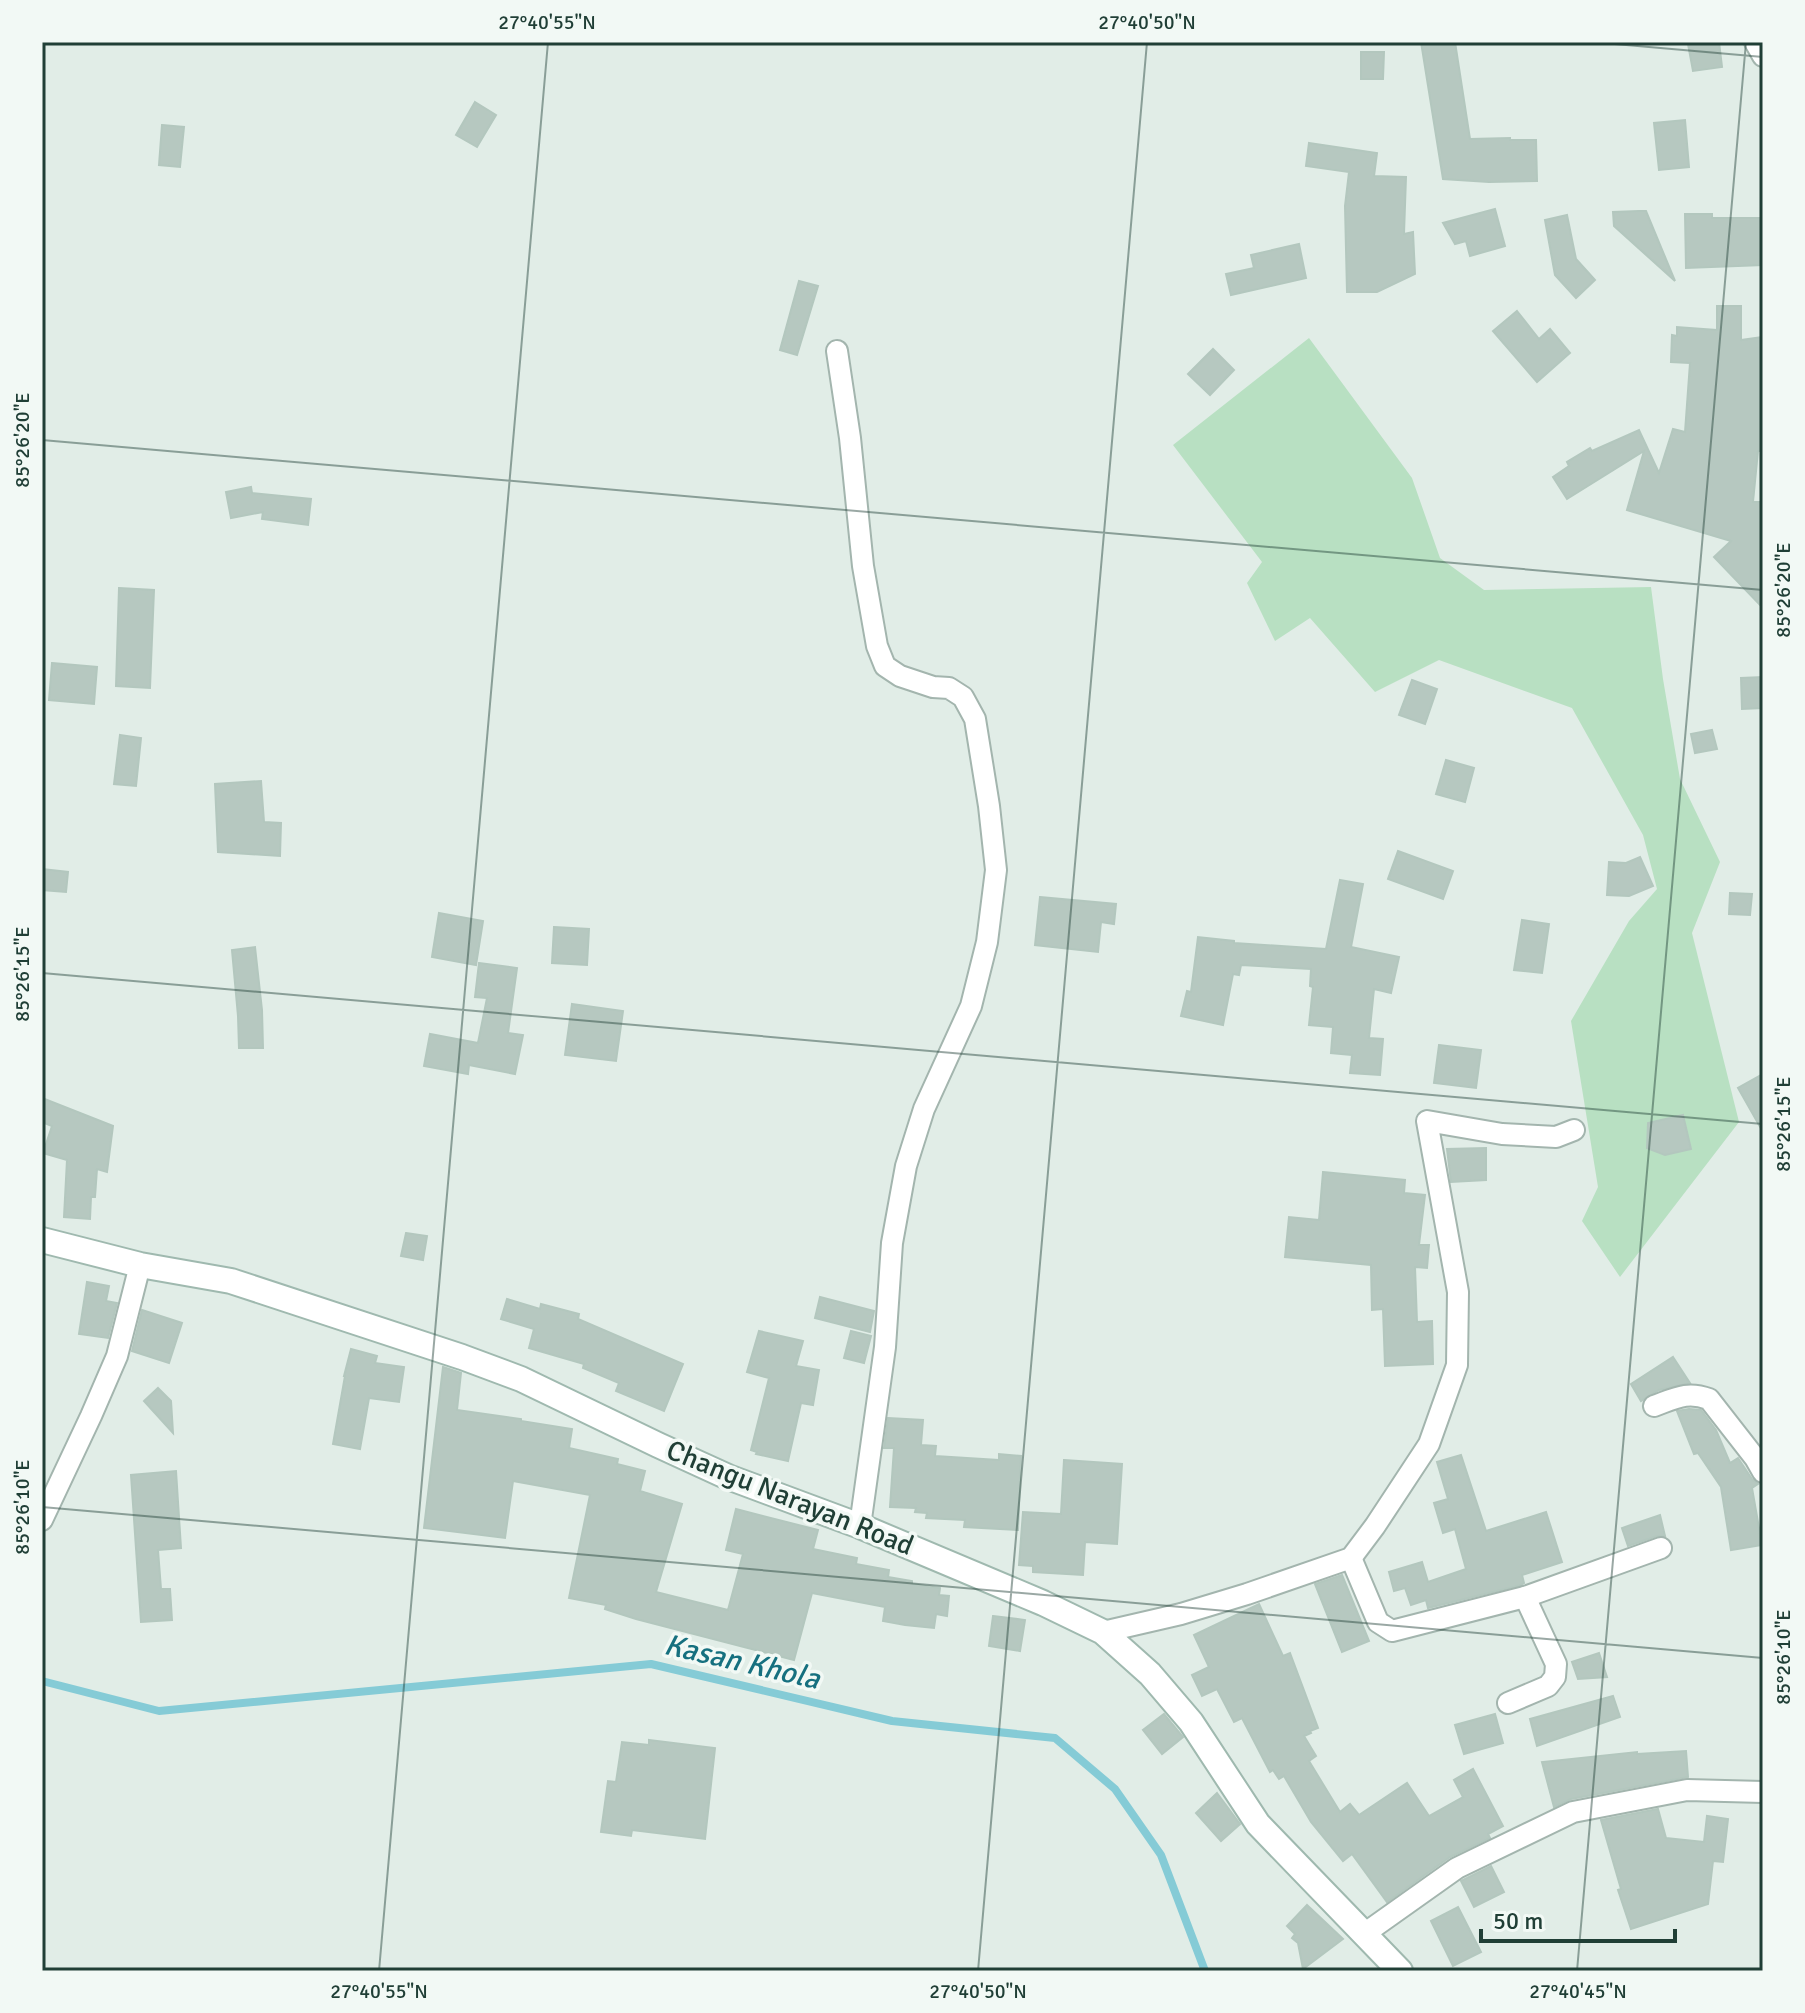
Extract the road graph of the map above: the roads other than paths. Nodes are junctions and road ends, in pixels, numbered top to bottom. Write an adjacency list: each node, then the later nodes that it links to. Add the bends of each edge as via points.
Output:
1 (1755, 42): 2 (street)
2 (1763, 56)
3 (837, 351): 10 (street, via 877,646 885,666 900,676 949,688 963,697 975,719 996,870 987,942 971,1006 924,1109 906,1166 892,1243 885,1347)
4 (1574, 1130): 12 (street, via 1556,1137 1502,1134 1427,1121 1458,1292 1457,1365 1429,1444)
5 (42, 1240): 6 (main road, Changu Narayan Road)
6 (140, 1265): 9 (street, via 117,1356); 10 (main road, Changu Narayan Road, via 231,1281 462,1357 521,1379 728,1477)
7 (1654, 1406): 8 (street, via 1686,1394 1709,1399)
8 (1763, 1472)
9 (42, 1520)
10 (860, 1526): 14 (main road, Changu Narayan Road)
11 (1661, 1548): 13 (street)
12 (1351, 1558): 13 (street, via 1378,1622 1392,1631); 14 (street, via 1181,1614)
13 (1525, 1597): 15 (street, via 1556,1664 1555,1677 1548,1686)
14 (1103, 1632): 17 (main road, Changu Narayan Road, via 1150,1674 1191,1722 1258,1824)
15 (1508, 1703)
16 (1763, 1792): 17 (street, via 1687,1790 1573,1812 1457,1868)
17 (1364, 1934): 18 (main road, Changu Narayan Road)
18 (1400, 1971)

